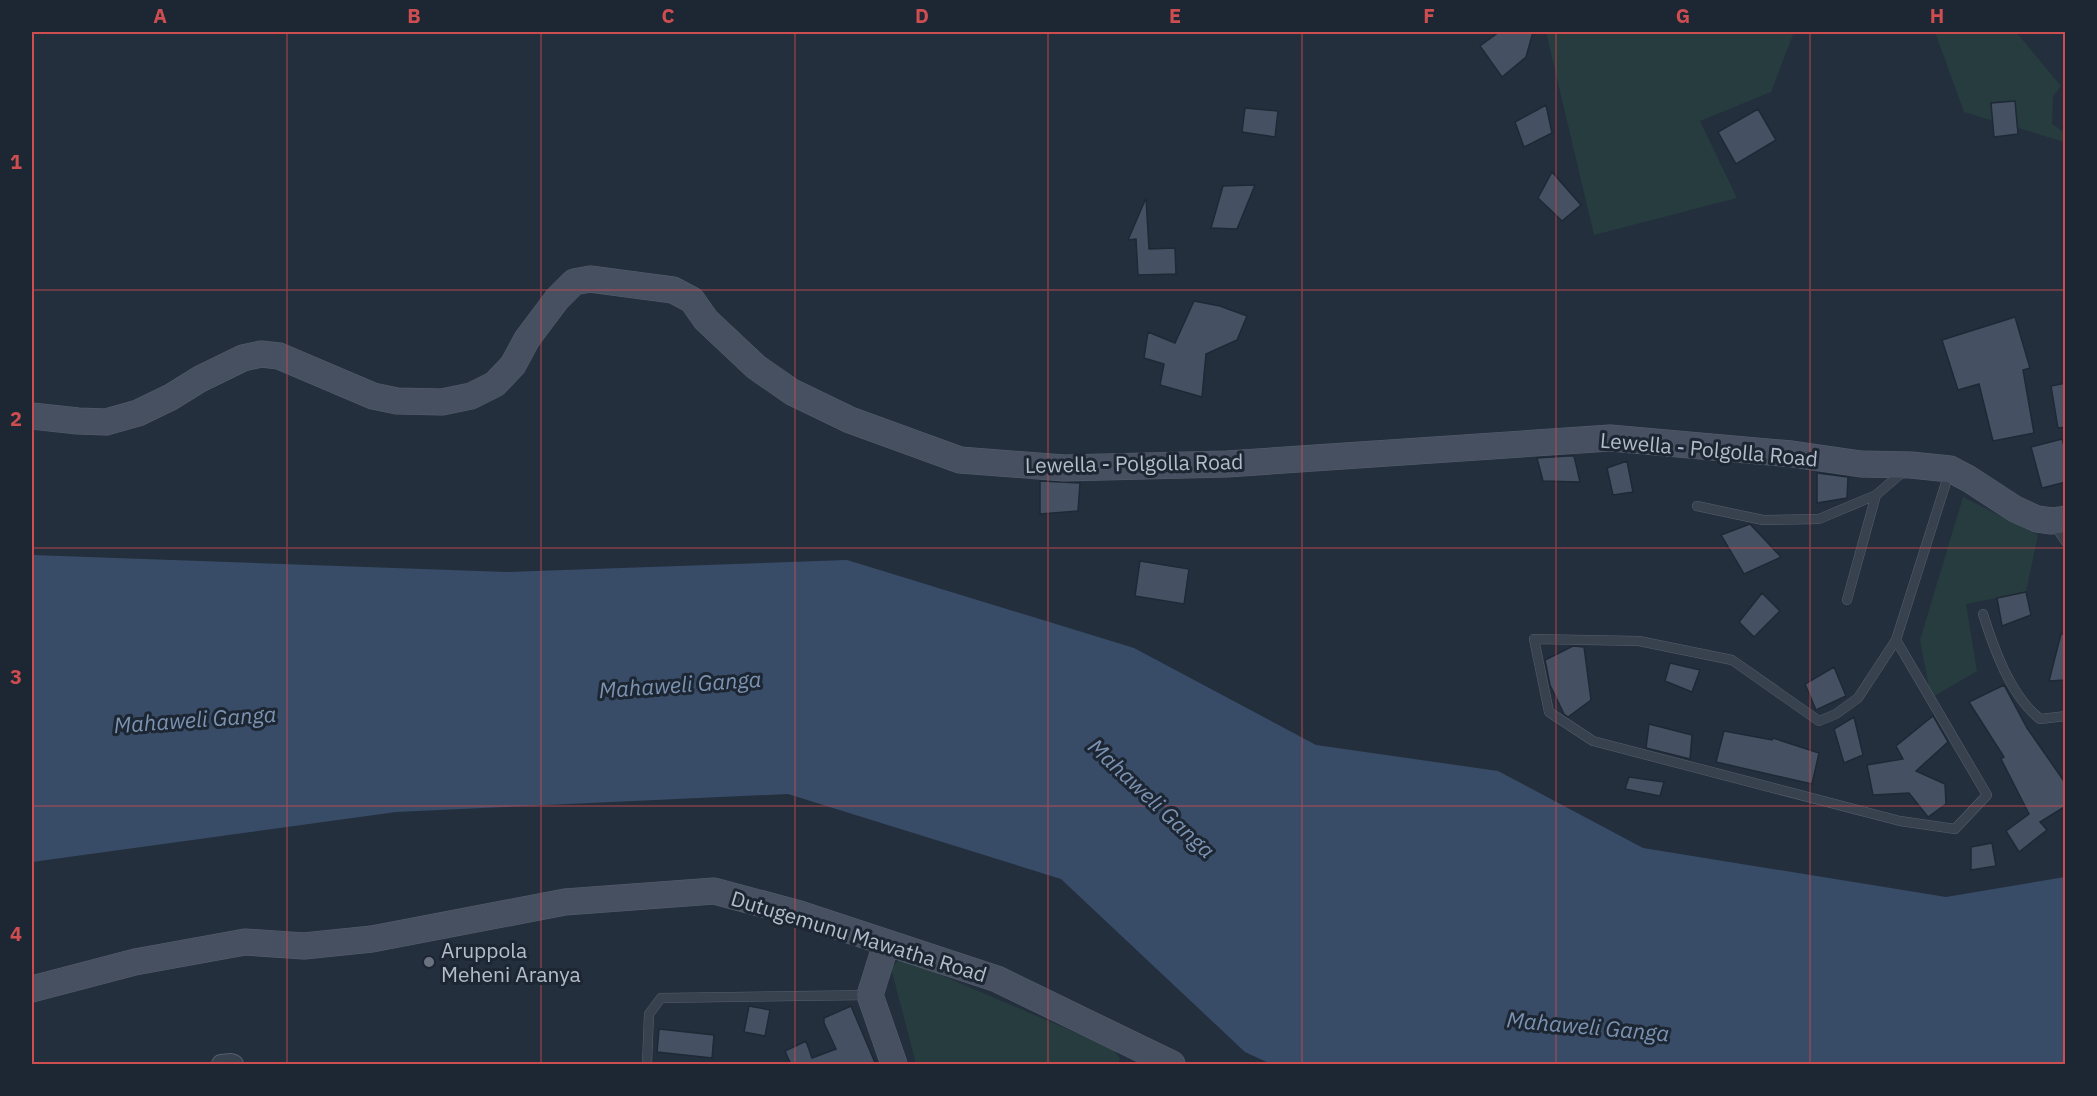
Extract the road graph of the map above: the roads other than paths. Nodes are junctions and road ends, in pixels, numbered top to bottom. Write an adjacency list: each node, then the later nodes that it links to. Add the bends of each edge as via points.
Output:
1 (32, 416): 2 (street, Lewella - Polgolla Road, via 106,422 138,413 201,378 261,354 279,356 357,390 397,401 442,402 471,396 495,384 513,365 527,339 574,282 590,279 673,291 692,300 706,320 756,367 792,392 850,420 960,460 1064,468 1227,464 1610,438 1861,464)
2 (1911, 465): 3 (street, Lewella - Polgolla Road); 4 (lane)
3 (1950, 469): 6 (street, Lewella - Polgolla Road, via 2015,508); 9 (lane)
4 (1876, 495): 5 (lane, via 1820,519 1763,520); 7 (lane)
5 (1697, 506)
6 (2061, 527)
7 (1847, 600)
8 (1983, 614): 10 (lane, via 1996,655 2027,709 2040,718)
9 (1896, 640): 9 (lane, via 1858,698 1819,721 1732,660 1639,640 1534,639 1549,712 1593,741 1900,821 1954,829 1987,795)
10 (2066, 716)
11 (886, 944): 12 (street, Dutugemunu Mawatha Road, via 800,914 714,891 565,902 372,939 304,946 245,942 135,962); 13 (street); 18 (street, Dutugemunu Mawatha Road, via 997,979)
12 (32, 989)
13 (870, 995): 16 (lane, via 661,998 649,1014); 17 (street)
14 (221, 1065): 15 (street)
15 (234, 1065)
16 (647, 1065)
17 (894, 1065)
18 (1172, 1065)

